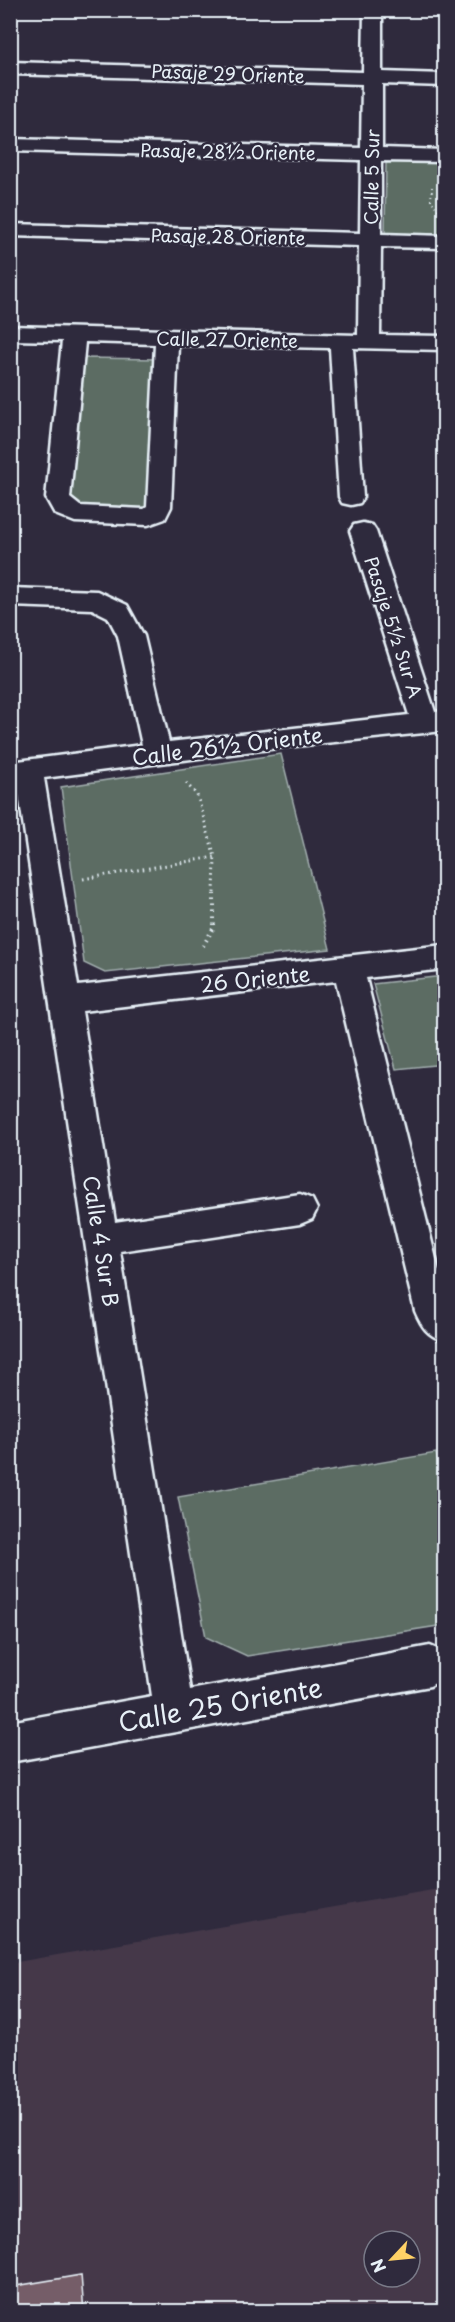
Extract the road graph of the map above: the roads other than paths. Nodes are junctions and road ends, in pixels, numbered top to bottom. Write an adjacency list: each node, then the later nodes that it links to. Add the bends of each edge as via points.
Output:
1 (374, 10): 3 (street, Calle 5 Sur)
2 (10, 68): 3 (street, Pasaje 29 Oriente)
3 (372, 78): 4 (street, Pasaje 29 Oriente); 6 (street, Calle 5 Sur)
4 (444, 80)
5 (10, 145): 6 (street, Pasaje 28½ Oriente)
6 (371, 154): 7 (street, Pasaje 28½ Oriente); 9 (street, Calle 5 Sur)
7 (444, 156)
8 (10, 230): 9 (street, Pasaje 28 Oriente)
9 (370, 240): 10 (street, Pasaje 28 Oriente); 15 (street, Calle 5 Sur)
10 (444, 242)
11 (10, 333): 12 (street, Calle 27 Oriente)
12 (74, 334): 13 (street, Calle 27 Oriente); 13 (street, via 58,498 64,508 75,514 148,517 156,513)
13 (167, 339): 14 (street, Calle 27 Oriente)
14 (341, 342): 15 (street, Calle 27 Oriente); 17 (street)
15 (369, 343): 16 (street, Calle 27 Oriente)
16 (444, 343)
17 (351, 496)
18 (363, 531): 20 (street, Pasaje 5½ Sur A)
19 (10, 597): 21 (street, via 97,600 118,611 131,636)
20 (435, 722): 21 (street, Calle 26½ Oriente)
21 (158, 753): 22 (street, Calle 26½ Oriente)
22 (20, 771): 25 (street, Calle 4 Sur B, via 47,885)
23 (444, 957): 24 (street, 26 Oriente)
24 (348, 968): 25 (street, 26 Oriente); 28 (street, via 432,1311)
25 (65, 1000): 27 (street, Calle 4 Sur B)
26 (300, 1209): 27 (street)
27 (101, 1239): 30 (street, Calle 4 Sur B)
28 (444, 1325)
29 (430, 1666): 30 (street, Calle 25 Oriente)
30 (174, 1713): 31 (street, Calle 25 Oriente)
31 (10, 1742)

